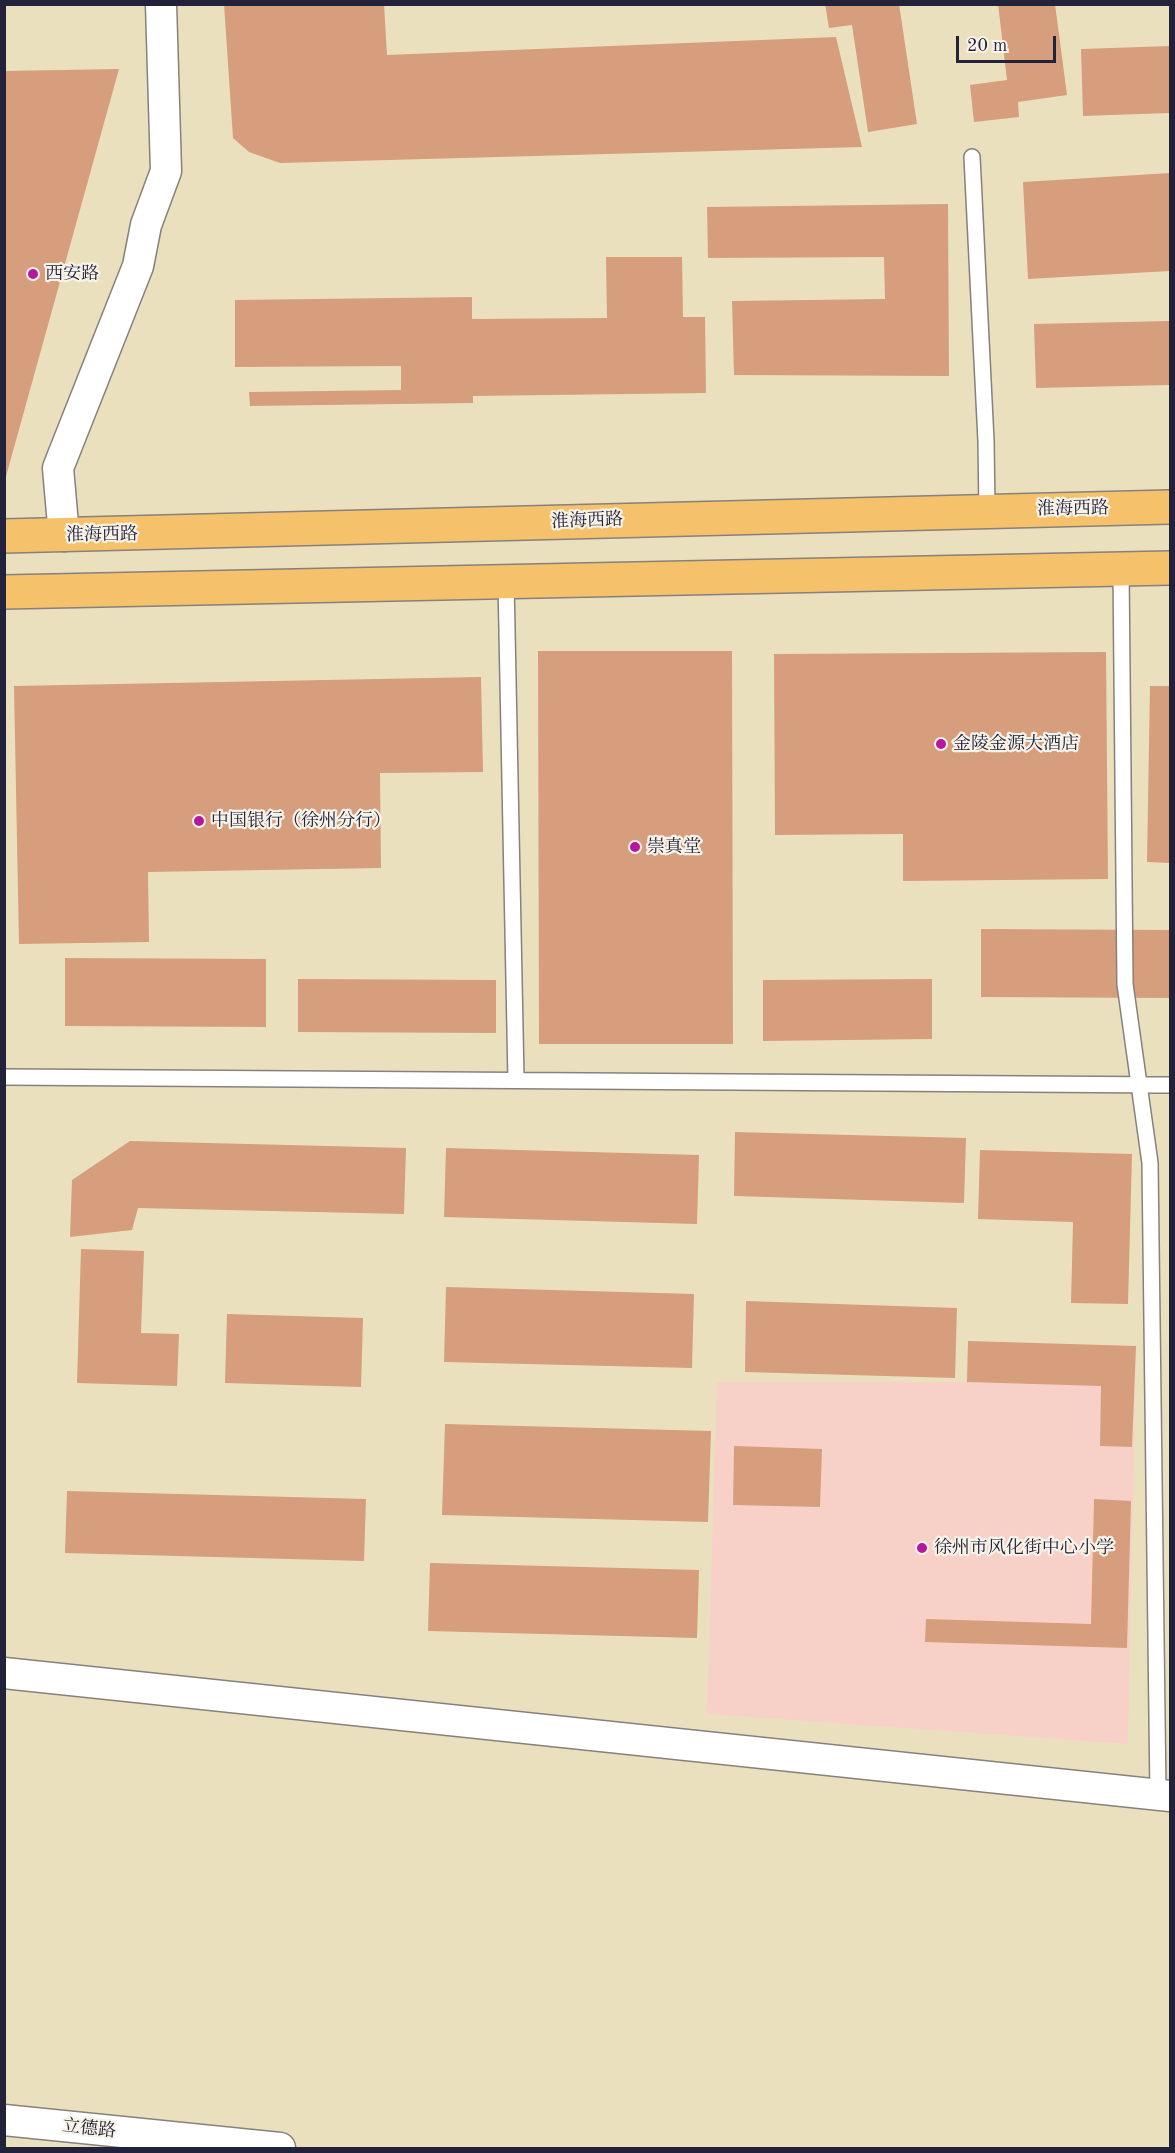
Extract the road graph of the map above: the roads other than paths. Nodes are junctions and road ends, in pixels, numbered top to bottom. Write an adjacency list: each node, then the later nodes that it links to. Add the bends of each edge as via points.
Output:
1 (161, 4): 6 (street, via 166,171 146,225 138,266 58,468)
2 (972, 157): 4 (lane)
3 (1170, 507): 4 (main road, 淮海西路)
4 (987, 511): 6 (main road, 淮海西路)
5 (4, 536): 6 (main road, 淮海西路)
6 (64, 536)
7 (1170, 568): 8 (main road)
8 (1121, 569): 9 (main road); 13 (lane, via 1125,984)
9 (506, 582): 10 (main road); 12 (lane)
10 (4, 592)
11 (4, 1077): 12 (lane)
12 (516, 1080): 13 (lane)
13 (1139, 1085): 14 (lane); 16 (lane, via 1150,1163)
14 (1170, 1085)
15 (4, 1673): 16 (street)
16 (1164, 1795)
17 (4, 2120): 18 (street, 立德路)
18 (280, 2148)

